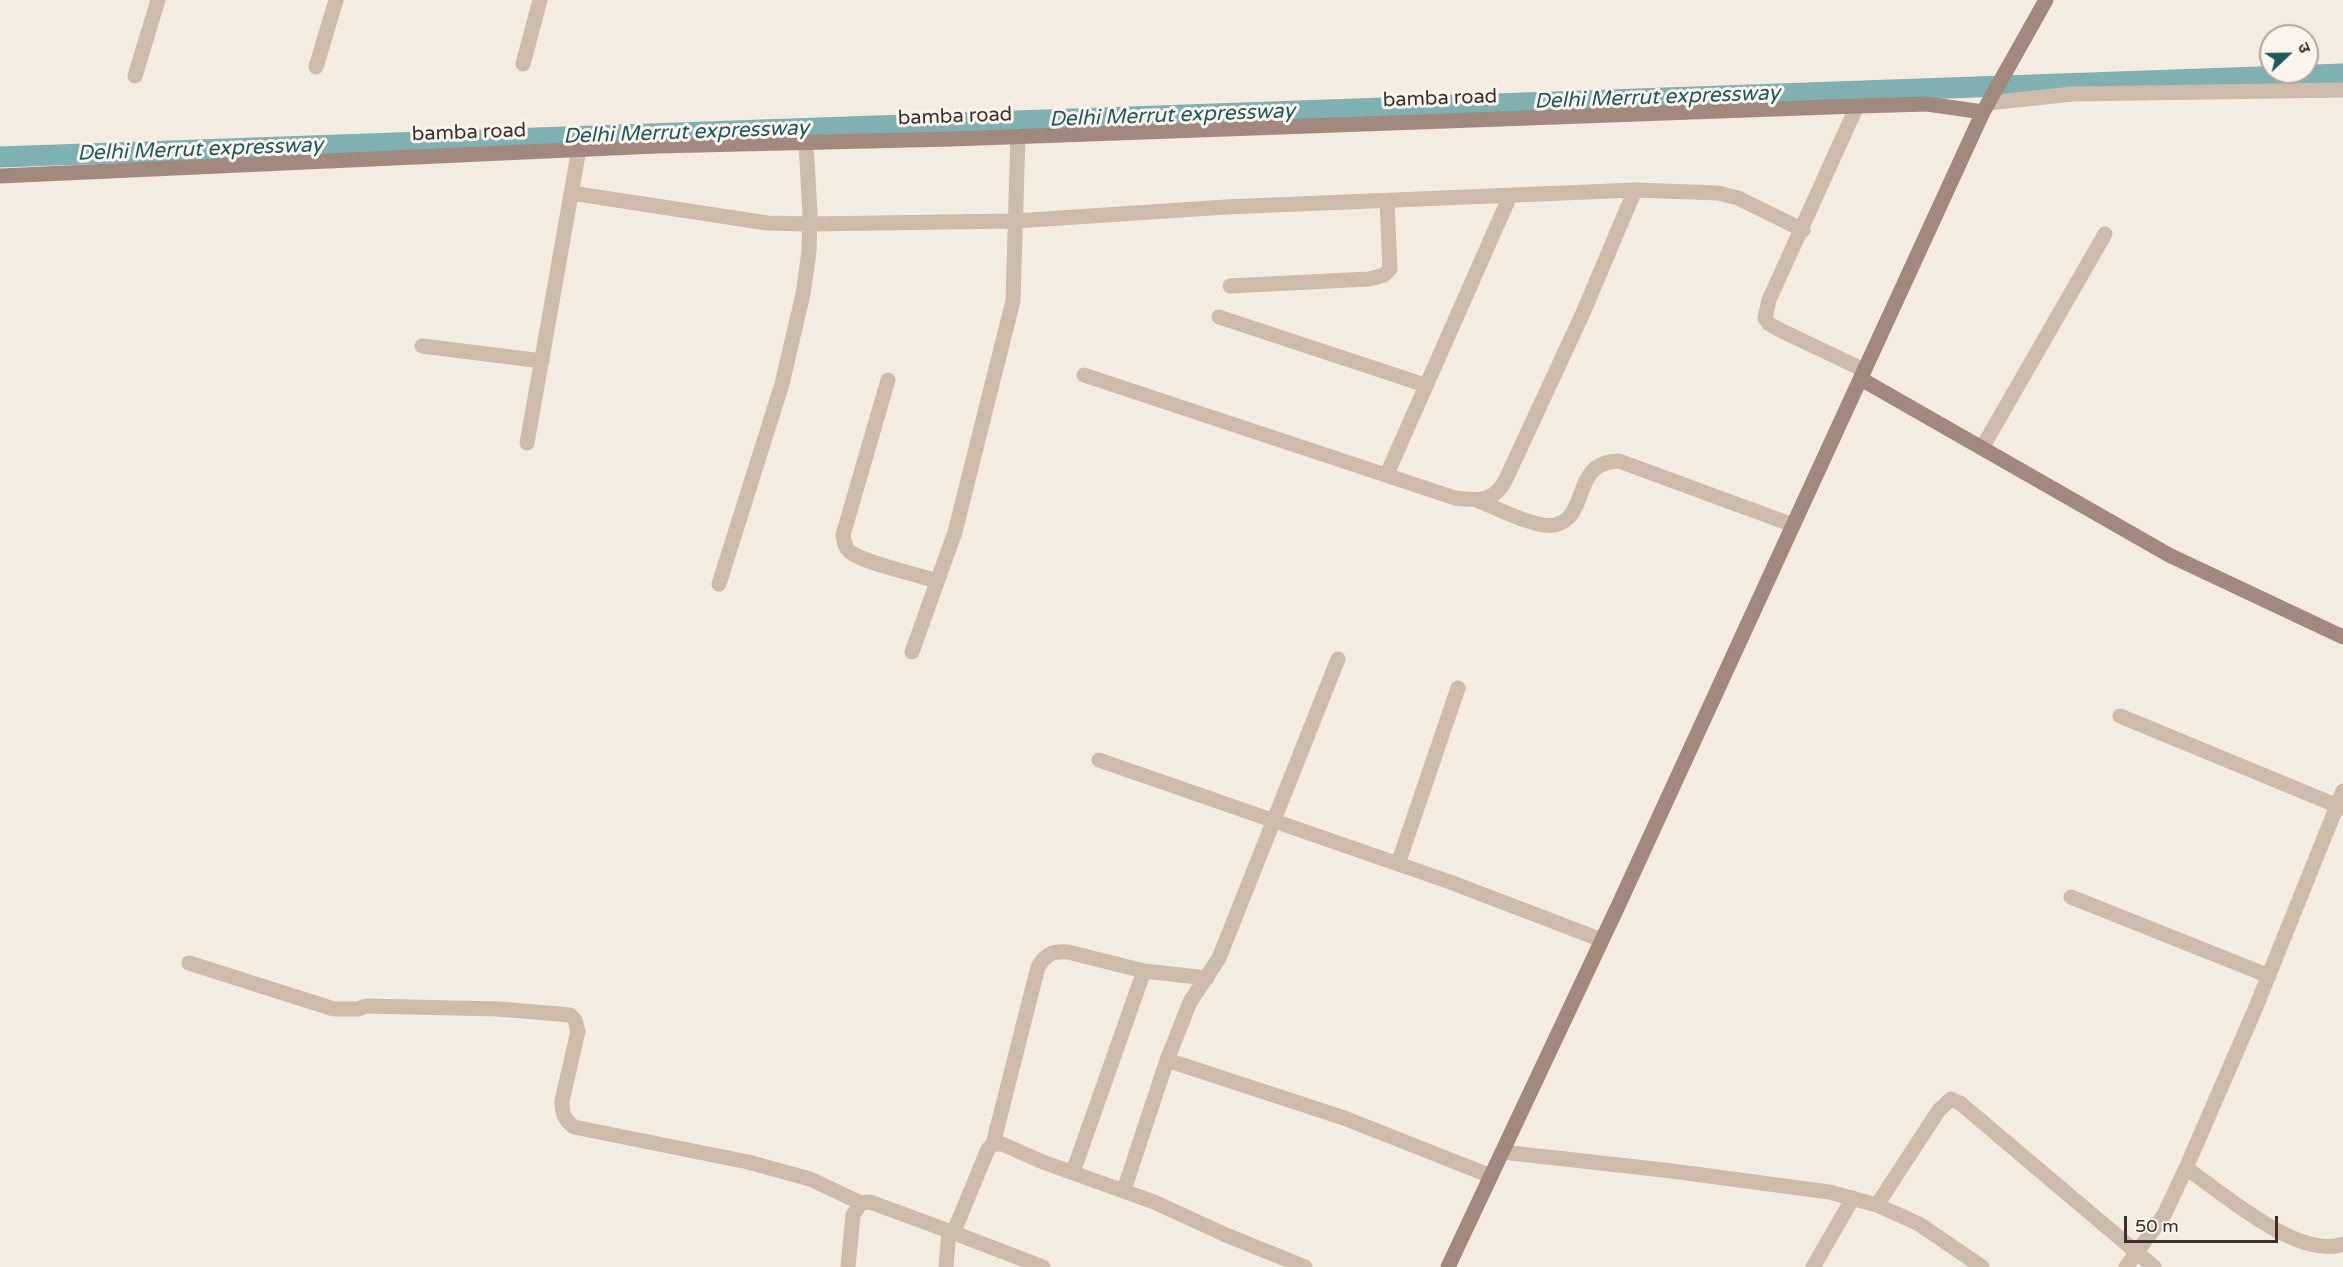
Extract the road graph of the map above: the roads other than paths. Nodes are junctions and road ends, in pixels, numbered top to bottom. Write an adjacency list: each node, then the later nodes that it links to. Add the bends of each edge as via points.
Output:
1 (158, 0): 7 (street)
2 (336, 0): 6 (street)
3 (540, 0): 5 (street)
4 (2046, 0): 9 (street)
5 (523, 64)
6 (316, 67)
7 (135, 76)
8 (2343, 90): 9 (street, via 2072,94)
9 (1987, 104): 10 (street, bamba road); 28 (street)
10 (1857, 106): 11 (street, bamba road); 21 (street)
11 (1018, 136): 12 (street, bamba road); 19 (street)
12 (806, 142): 13 (street, bamba road); 20 (street)
13 (579, 149): 14 (street, bamba road); 16 (street)
14 (0, 176)
15 (1635, 190): 17 (street); 21 (street, via 1718,193 1754,205); 34 (street, via 1583,313 1500,490)
16 (571, 194): 20 (street, via 767,223); 26 (street)
17 (1510, 196): 18 (street); 30 (street)
18 (1387, 201): 19 (street); 23 (street, via 1391,259 1390,269 1384,275)
19 (1015, 221): 20 (street); 36 (street, via 1013,301 955,532)
20 (809, 224): 37 (street, via 803,294 782,384)
21 (1803, 230): 28 (street, via 1769,300 1765,318 1782,332)
22 (2105, 234): 32 (street)
23 (1230, 286)
24 (1219, 317): 30 (street)
25 (422, 346): 26 (street)
26 (542, 361): 31 (street)
27 (1084, 375): 33 (street)
28 (1863, 375): 32 (street); 35 (street)
29 (888, 380): 36 (street, via 843,536 844,544 862,557)
30 (1425, 385): 33 (street)
31 (527, 443)
32 (1982, 448): 38 (street, via 2169,555)
33 (1387, 474): 34 (street, via 1455,498)
34 (1479, 501): 35 (street, via 1535,523 1554,526 1574,510 1594,466 1619,461)
35 (1793, 525): 48 (street)
36 (937, 581): 39 (street)
37 (719, 584)
38 (2343, 638)
39 (912, 652)
40 (1338, 659): 45 (street)
41 (1458, 688): 46 (street)
42 (2120, 716): 44 (street)
43 (1099, 760): 45 (street)
44 (2341, 802): 51 (street)
45 (1275, 821): 46 (street); 52 (street, via 1219,958)
46 (1398, 864): 48 (street)
47 (2071, 897): 51 (street)
48 (1602, 940): 55 (street)
49 (189, 963): 61 (street, via 334,1009 499,1009 570,1015 578,1030 562,1112 574,1127 748,1162 810,1179)
50 (1144, 971): 52 (street); 54 (street, via 1068,952 1056,951 1045,956 1038,967); 57 (street)
51 (2269, 976): 56 (street)
52 (1207, 978): 53 (street, via 1190,1002)
53 (1167, 1060): 58 (street, via 1344,1118); 59 (street)
54 (993, 1144): 57 (street); 63 (street, via 959,1223)
55 (1502, 1152): 58 (street); 60 (street, via 1672,1171)
56 (2186, 1168): 64 (street, via 2295,1241 2332,1248); 65 (street, via 2164,1215)
57 (1073, 1172): 59 (street)
58 (1491, 1176): 70 (street)
59 (1124, 1190): 69 (street)
60 (1853, 1198): 62 (street); 71 (street)
61 (861, 1203): 63 (street, via 870,1202); 67 (street, via 853,1215)
62 (1877, 1205): 65 (street, via 1939,1110 1951,1100 1960,1103); 72 (street, via 1919,1224)
63 (949, 1231): 66 (street); 68 (street)
64 (2343, 1244)
65 (2137, 1252): 73 (street); 74 (street)
66 (1034, 1266)
67 (848, 1267)
68 (946, 1267)
69 (1305, 1267)
70 (1448, 1267)
71 (1813, 1267)
72 (1982, 1267)
73 (2126, 1267)
74 (2154, 1267)

